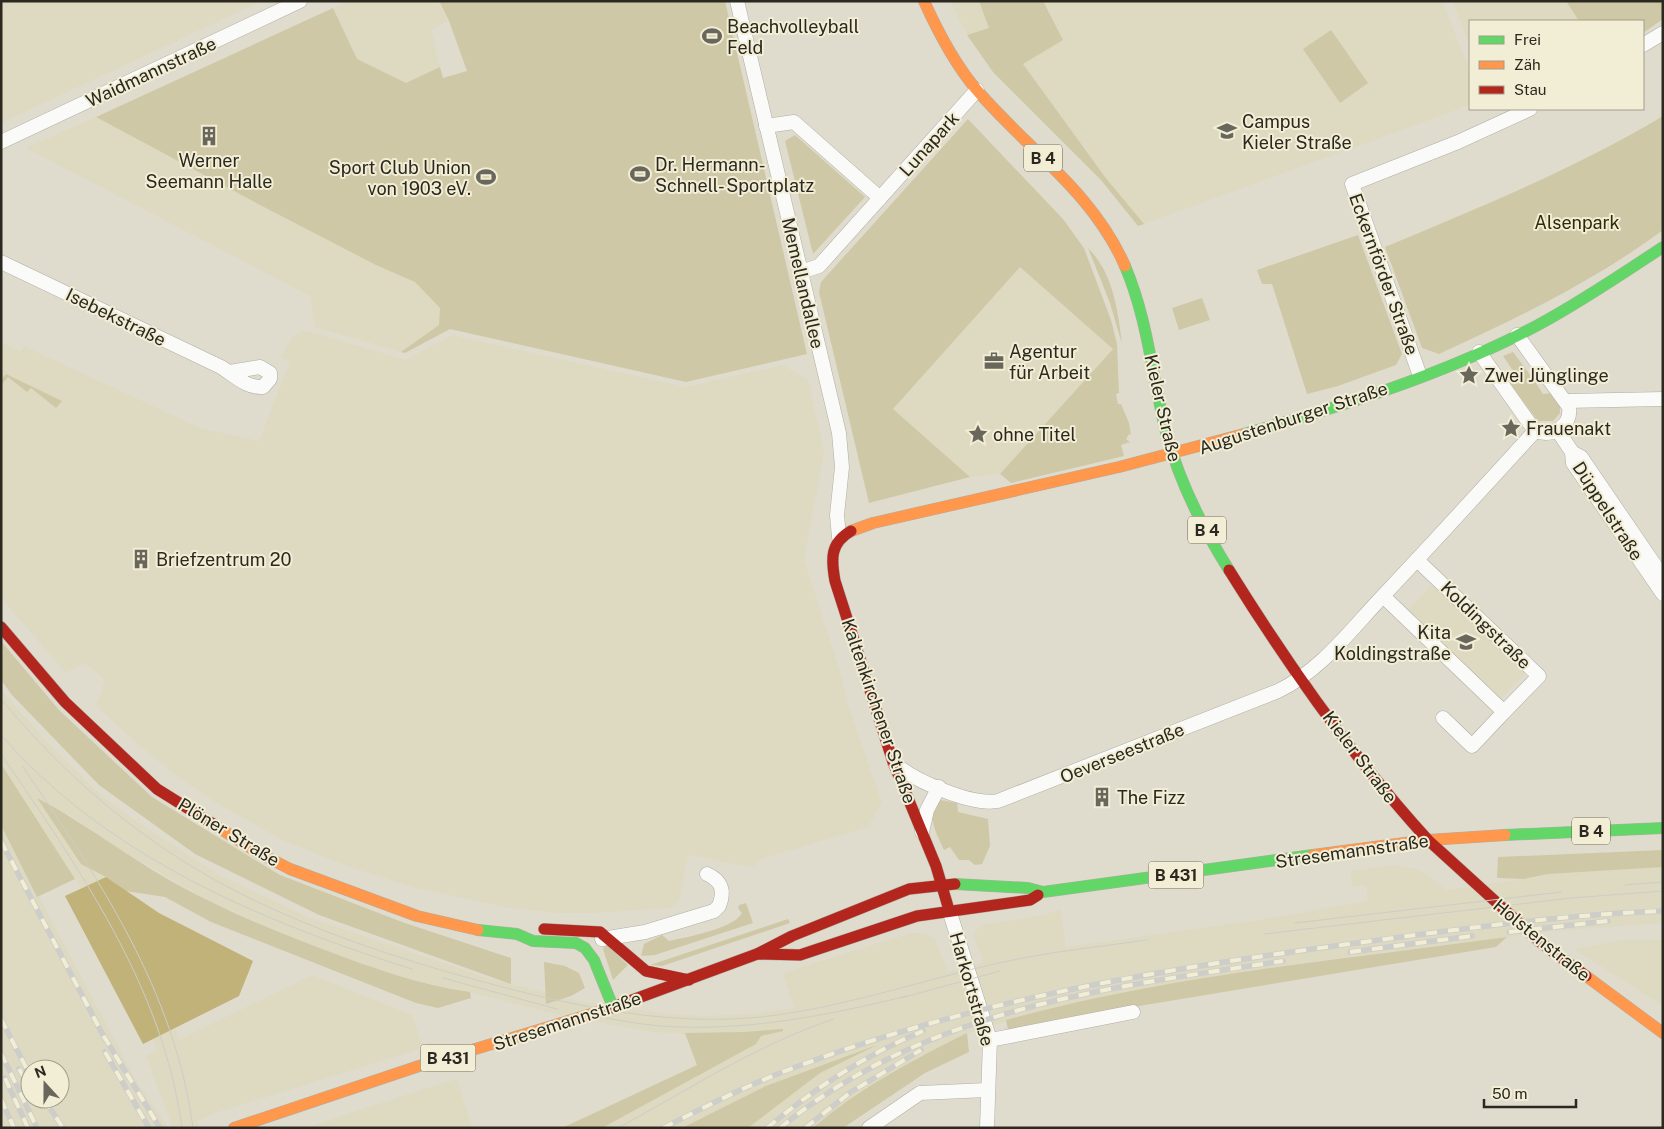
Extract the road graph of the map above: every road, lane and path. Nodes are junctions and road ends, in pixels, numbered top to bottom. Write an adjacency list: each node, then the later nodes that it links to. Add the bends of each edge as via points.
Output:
1 (300, 1): 9 (street, Waidmannstraße)
2 (737, 1): 8 (street, Memellandallee)
3 (924, 1): 6 (main road, Kieler Straße / B 4, via 946,46)
4 (1663, 33): 5 (street)
5 (1644, 44)
6 (977, 90): 10 (street, Lunapark); 23 (main road, Kieler Straße / B 4, via 1084,200 1119,253 1144,321 1162,420)
7 (1528, 110): 17 (street, Eckernförder Straße, via 1352,184)
8 (766, 126): 10 (street, via 794,122); 13 (street, Memellandallee)
9 (1, 142)
10 (880, 198): 13 (street, Lunapark, via 819,266)
11 (1663, 248): 14 (main road, Augustenburger Straße, via 1596,291)
12 (1, 262): 16 (street, Isebekstraße)
13 (801, 272): 24 (street, Memellandallee, via 839,433 842,467 837,515)
14 (1517, 335): 15 (main road, Augustenburger Straße); 19 (street)
15 (1479, 352): 17 (main road, Augustenburger Straße); 20 (street)
16 (230, 372)
17 (1420, 376): 23 (main road, Augustenburger Straße, via 1350,402)
18 (1663, 399): 19 (street)
19 (1566, 401): 21 (street, via 1570,413)
20 (1535, 431): 21 (street, via 1552,434); 25 (street)
21 (1558, 431): 22 (street, Düppelstraße)
22 (1572, 452): 26 (street, Düppelstraße, via 1581,457); 27 (street, Düppelstraße, via 1573,463)
23 (1173, 455): 24 (main road, Augustenburger Straße, via 873,523 846,531); 30 (main road, Kieler Straße / B 4, via 1192,503 1226,565)
24 (839, 537): 33 (main road, Kaltenkirchener Straße, via 832,548 833,572)
25 (1418, 560): 28 (street); 31 (street, Koldingstraße, via 1539,676)
26 (1663, 577)
27 (1663, 594)
28 (1383, 596): 30 (street); 31 (street)
29 (1, 627): 44 (main road, Plöner Straße, via 65,702 157,789 257,852 290,868 416,916 467,929)
30 (1302, 679): 34 (street, Oeverseestraße, via 1269,695 998,801 985,802); 37 (main road, Kieler Straße / B 4, via 1393,801)
31 (1504, 712): 32 (street, Koldingstraße, via 1472,746)
32 (1443, 718)
33 (893, 762): 34 (street, Oeverseestraße, via 909,775); 36 (main road, Kaltenkirchener Straße)
34 (939, 787): 36 (street, via 927,810)
35 (1663, 828): 37 (main road, Stresemannstraße / B 4)
36 (922, 832): 39 (main road, Kaltenkirchener Straße)
37 (1428, 840): 40 (main road, Stresemannstraße / B 431); 53 (main road, Holstenstraße, via 1540,942)
38 (707, 874): 42 (street, Plöner Straße, via 721,884 723,895 719,906 702,916)
39 (942, 884): 40 (main road, Stresemannstraße / B 431, via 1028,888); 41 (main road, Kaltenkirchener Straße); 47 (main road, Stresemannstraße / B 431, via 899,892)
40 (1043, 892): 41 (main road, Stresemannstraße / B 431, via 1030,900)
41 (949, 910): 47 (main road, Stresemannstraße / B 431, via 917,916 800,955); 54 (street, Harkortstraße)
42 (665, 926): 43 (street, Plöner Straße); 45 (street, Plöner Straße, via 623,927)
43 (645, 932): 45 (street, Plöner Straße); 49 (street, via 633,944)
44 (517, 934): 45 (main road, Plöner Straße, via 532,929 574,928); 46 (main road, Plöner Straße, via 533,941)
45 (602, 937): 46 (street, Plöner Straße); 48 (street); 49 (main road)
46 (576, 943): 48 (main road, via 585,948)
47 (757, 954): 50 (main road, Stresemannstraße / B 431)
48 (594, 960): 51 (main road)
49 (632, 961): 50 (main road, via 646,971)
50 (689, 980): 51 (main road, Stresemannstraße / B 431)
51 (614, 1007): 56 (main road, Stresemannstraße / B 431, via 419,1066)
52 (1134, 1012): 54 (street)
53 (1663, 1033)
54 (990, 1040): 55 (street, Harkortstraße)
55 (987, 1090): 57 (street, via 920,1093); 58 (street, Harkortstraße)
56 (234, 1128)
57 (870, 1128)
58 (987, 1128)

